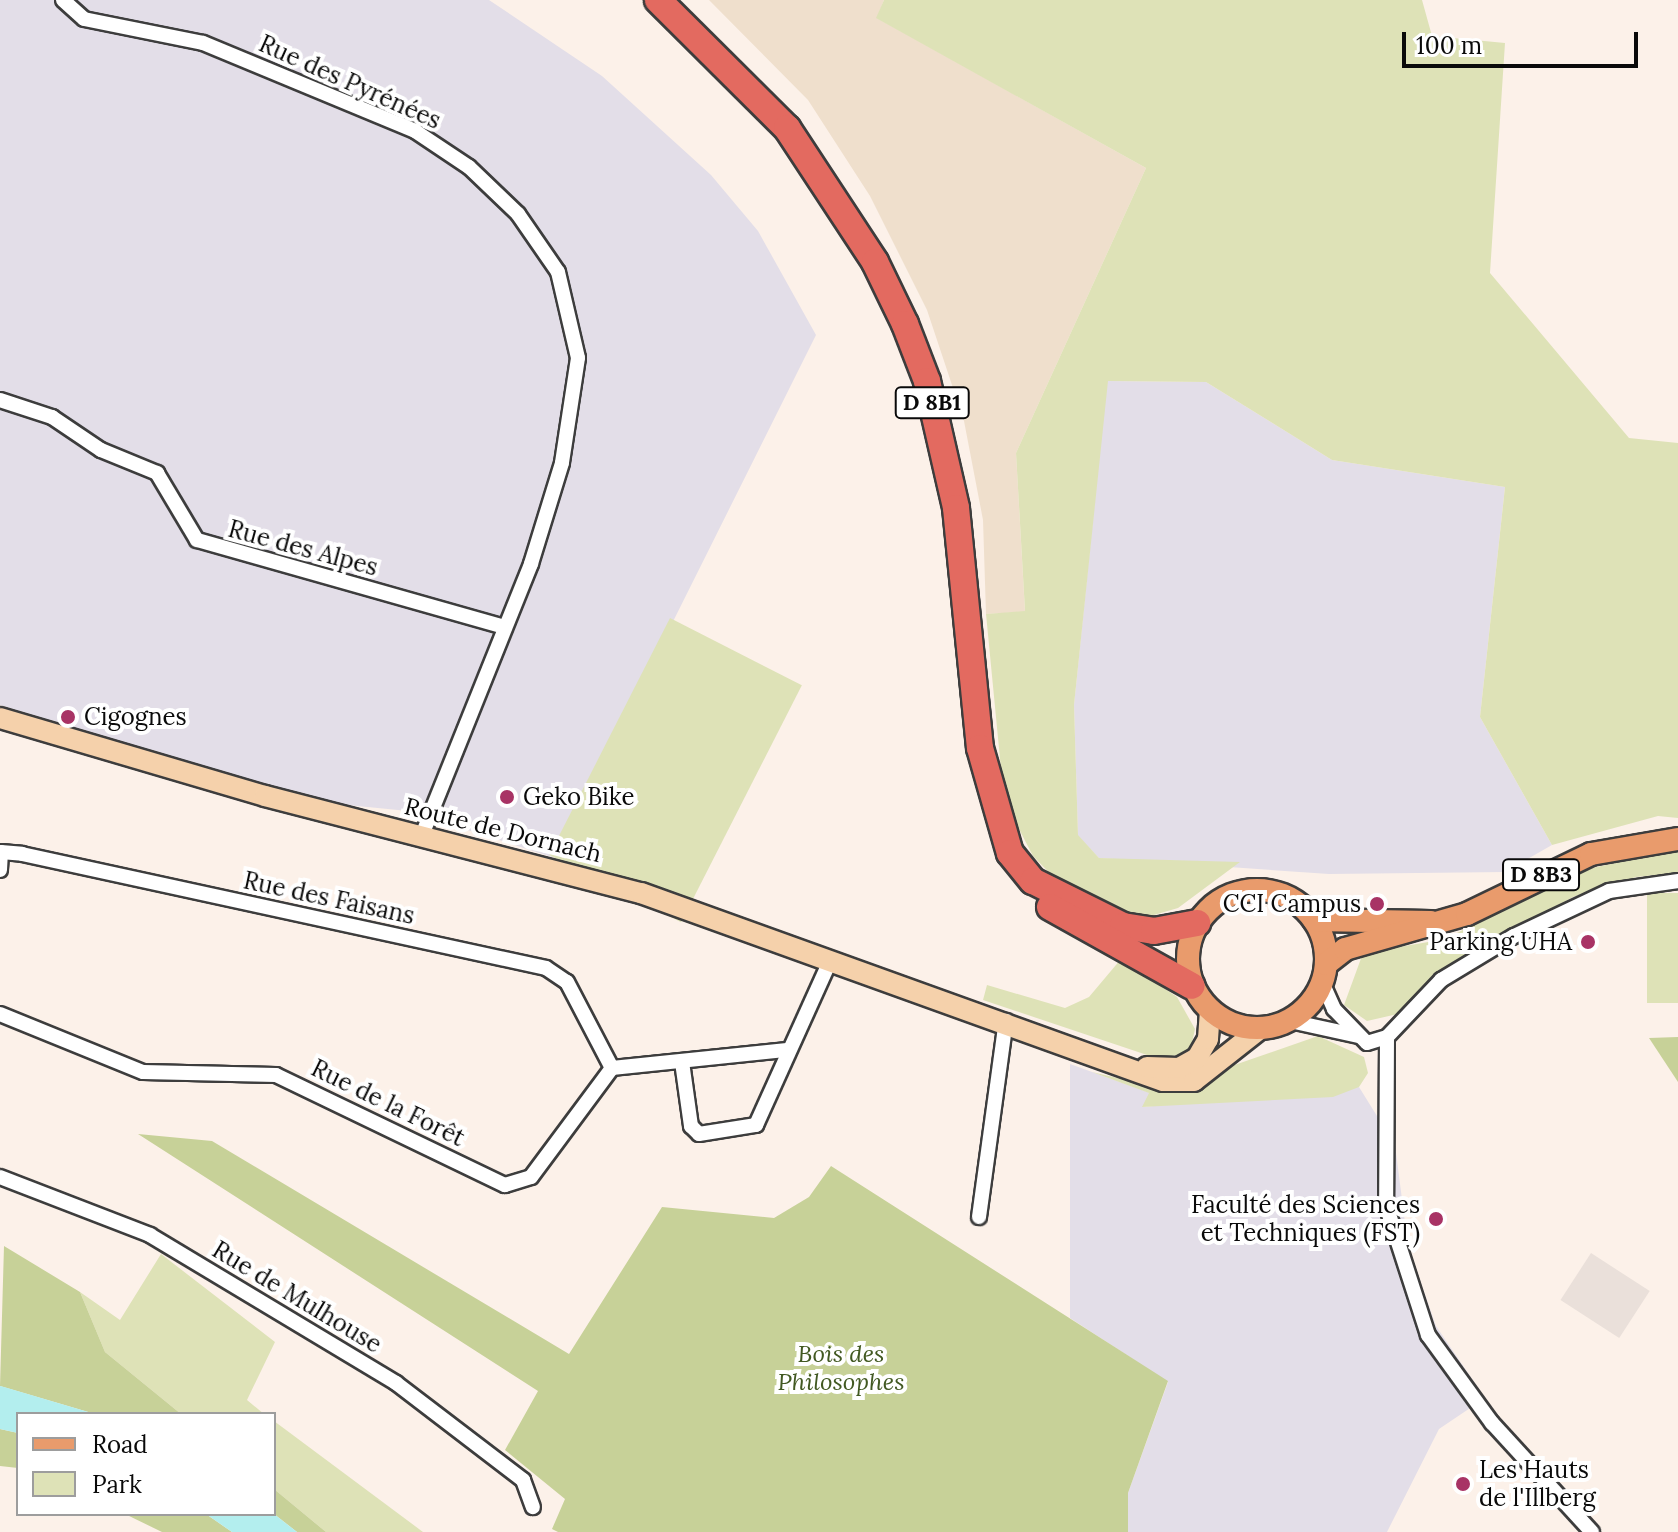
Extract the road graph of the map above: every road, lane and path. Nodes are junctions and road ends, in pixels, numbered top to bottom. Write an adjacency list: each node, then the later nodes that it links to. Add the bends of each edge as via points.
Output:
1 (63, 0): 4 (street, Rue des Pyrénées, via 84,19 203,43 415,131 469,167 548,254 574,323 576,394 531,564)
2 (658, 0): 10 (highway, D 8B1, via 787,128 875,262 905,324 927,381 956,508 993,812 1010,853)
3 (0, 400): 4 (street, Rue des Alpes, via 52,417 157,473 197,540)
4 (505, 627): 6 (street, Rue des Pyrénées)
5 (0, 718): 6 (main road, Route de Dornach)
6 (422, 835): 15 (main road, Route de Dornach, via 641,893)
7 (1678, 839): 13 (main road, D 8B3, via 1591,854 1467,914)
8 (0, 852): 9 (street, Rue des Faisans); 28 (street, Rue des Faisans, via 546,968 567,982)
9 (0, 870)
10 (1033, 881): 14 (highway, D 8B1, via 1123,926 1154,931); 17 (highway, D 8B1, via 1059,916)
11 (1678, 881): 23 (street, via 1609,891 1514,936 1441,980)
12 (1314, 920): 13 (main road, D 8B3); 14 (main road, via 1294,901 1260,889 1222,899); 16 (main road)
13 (1432, 922): 16 (main road, D 8B3, via 1345,949)
14 (1197, 923): 17 (main road, via 1187,965)
15 (831, 959): 20 (main road, Route de Dornach); 25 (street)
16 (1324, 973): 21 (main road); 24 (street)
17 (1192, 986): 18 (main road)
18 (1210, 1010): 22 (main road); 26 (main road, via 1208,1039 1189,1065 1161,1070)
19 (0, 1014): 28 (street, Rue de la Forêt, via 143,1072 276,1075 505,1185 531,1177)
20 (996, 1018): 26 (main road, Route de Dornach); 30 (street)
21 (1290, 1021): 22 (main road); 24 (street)
22 (1261, 1028): 26 (main road, via 1182,1084)
23 (1387, 1037): 24 (street); 32 (street, via 1383,1169 1407,1287 1448,1368)
24 (1363, 1040)
25 (787, 1050): 27 (street); 27 (street, via 756,1125 711,1132 691,1126)
26 (1115, 1061)
27 (682, 1062): 28 (street)
28 (612, 1068)
29 (0, 1177): 31 (street, Rue de Mulhouse, via 150,1235 396,1383 523,1480)
30 (979, 1217)
31 (533, 1507)
32 (1592, 1532)

